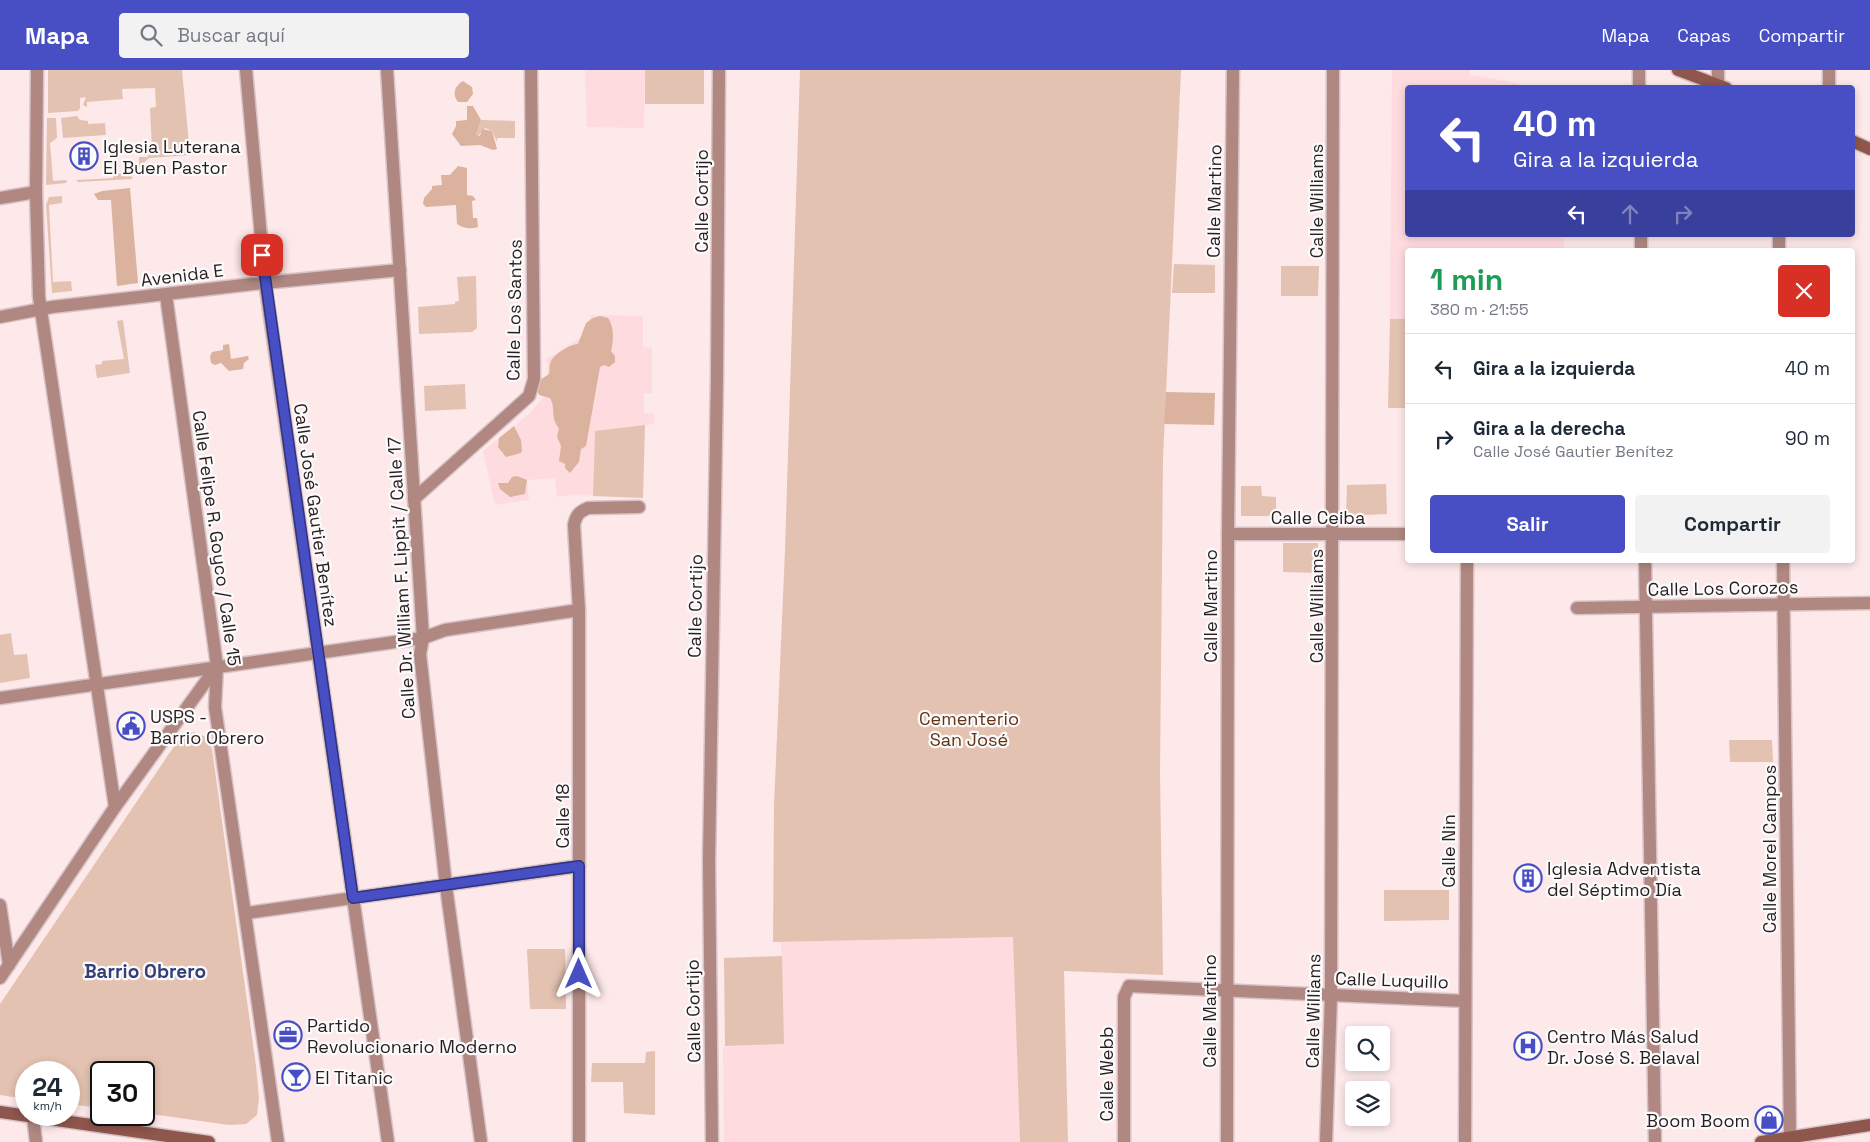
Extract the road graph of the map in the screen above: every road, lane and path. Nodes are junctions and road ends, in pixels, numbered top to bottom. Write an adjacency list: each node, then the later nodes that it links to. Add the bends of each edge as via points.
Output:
1 (38, 70): 18 (street)
2 (246, 70): 21 (street, Calle José Gautier Benítez)
3 (387, 70): 20 (street, Calle Dr. William F. Lippit / Calle 17)
4 (530, 70): 25 (street, Calle Los Santos, via 534,379 529,396)
5 (719, 70): 68 (street, Calle Cortijo, via 709,862)
6 (1233, 70): 27 (street, Calle Martino)
7 (1333, 70): 28 (street, Calle Williams)
8 (1639, 70): 12 (street)
9 (1678, 70): 13 (street)
10 (1718, 70): 14 (street)
11 (1829, 70): 15 (street)
12 (1639, 85)
13 (1719, 85)
14 (1722, 85)
15 (1829, 85)
16 (1855, 142): 17 (street)
17 (1870, 149)
18 (36, 192): 19 (street); 23 (street)
19 (0, 198)
20 (400, 270): 21 (street, Avenida E); 25 (street, Calle Dr. William F. Lippit / Calle 17)
21 (265, 282): 22 (street, Avenida E); 39 (street, Calle José Gautier Benítez)
22 (166, 295): 23 (street, Avenida E); 40 (street, Calle Felipe R. Goyco / Calle 15)
23 (41, 309): 24 (street, Avenida E); 41 (street)
24 (0, 317)
25 (414, 499): 38 (street, Calle Dr. William F. Lippit / Calle 17)
26 (639, 507): 37 (street, Calle 18, via 588,508 576,517)
27 (1228, 534): 28 (street, Calle Ceiba); 51 (street, Calle Martino)
28 (1334, 534): 29 (street, Calle Ceiba); 52 (street, Calle Williams)
29 (1405, 534)
30 (1468, 563): 53 (street, Calle Nin)
31 (1645, 563): 35 (street)
32 (1783, 563): 34 (street, Calle Morel Campos)
33 (1870, 603): 34 (street, Calle Los Corozos)
34 (1784, 604): 35 (street, Calle Los Corozos); 60 (street, Calle Morel Campos)
35 (1646, 606): 36 (street, Calle Los Corozos); 73 (street)
36 (1578, 608)
37 (579, 610): 38 (street, via 445,630); 44 (street, Calle 18)
38 (423, 638): 39 (street); 45 (street, Calle Dr. William F. Lippit / Calle 17, via 420,654)
39 (318, 652): 40 (street); 46 (street, Calle José Gautier Benítez)
40 (218, 666): 41 (street); 43 (street); 48 (street, Calle Felipe R. Goyco / Calle 15, via 216,707)
41 (96, 682): 42 (street); 43 (street)
42 (0, 698)
43 (115, 807): 49 (street)
44 (579, 866): 45 (street); 67 (street, Calle 18)
45 (446, 886): 46 (street); 66 (street, Calle Dr. William F. Lippit / Calle 17)
46 (353, 898): 48 (street); 65 (street, Calle José Gautier Benítez)
47 (0, 905): 49 (street)
48 (247, 913): 64 (street, Calle Felipe R. Goyco / Calle 15)
49 (9, 965): 50 (street)
50 (0, 978)
51 (1227, 989): 52 (street, Calle Luquillo); 54 (street, Calle Luquillo, via 1132,986 1125,991); 70 (street, Calle Martino)
52 (1332, 996): 53 (street, Calle Luquillo); 71 (street, Calle Williams)
53 (1465, 1001): 72 (street, Calle Nin)
54 (1124, 1005): 69 (street, Calle Webb)
55 (0, 1112): 56 (street)
56 (15, 1114)
57 (80, 1125): 61 (street)
58 (1870, 1125): 60 (street)
59 (34, 1126): 62 (street)
60 (1790, 1137): 74 (street)
61 (158, 1138): 63 (street)
62 (36, 1142)
63 (209, 1142)
64 (278, 1142)
65 (388, 1142)
66 (481, 1142)
67 (579, 1142)
68 (712, 1142)
69 (1124, 1142)
70 (1227, 1142)
71 (1326, 1142)
72 (1465, 1142)
73 (1655, 1142)
74 (1761, 1142)

